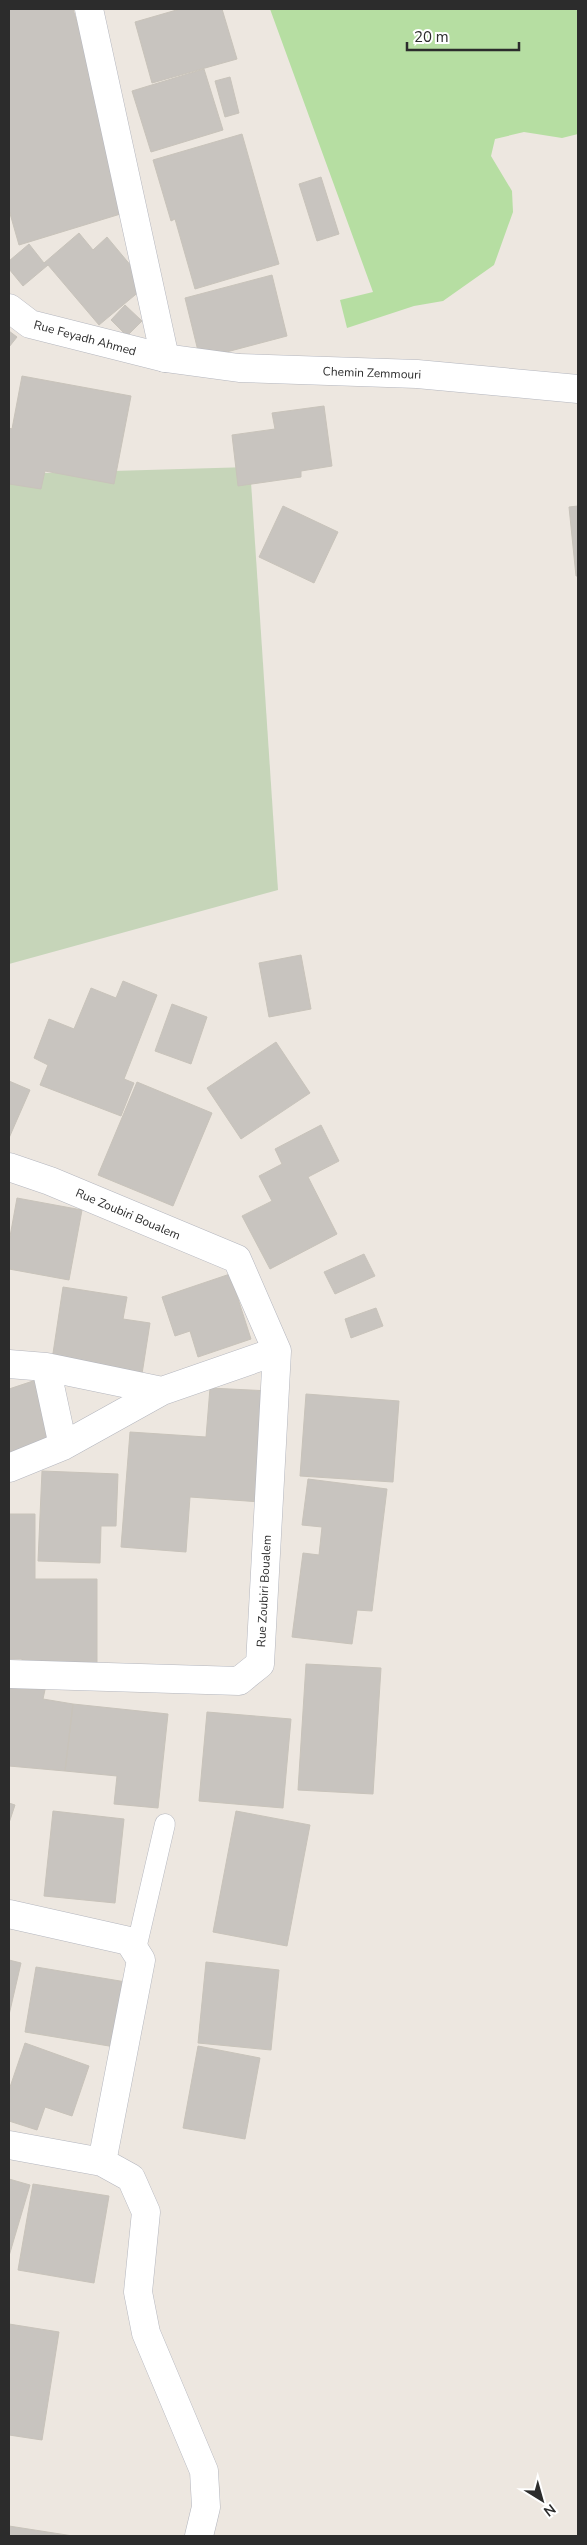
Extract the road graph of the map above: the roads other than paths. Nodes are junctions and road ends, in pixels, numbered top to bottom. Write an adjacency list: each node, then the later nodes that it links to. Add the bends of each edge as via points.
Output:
1 (89, 9): 3 (street)
2 (9, 308): 3 (street, Rue Feyadh Ahmed, via 30,324)
3 (165, 358): 4 (street, Chemin Zemmouri, via 239,368 417,374)
4 (578, 389)
5 (9, 1167): 6 (street, Rue Zoubiri Boualem, via 237,1259)
6 (278, 1351): 9 (street); 12 (street, Rue Zoubiri Boualem, via 260,1664 239,1682)
7 (9, 1364): 8 (street)
8 (46, 1368): 9 (street); 10 (street)
9 (162, 1392): 10 (street)
10 (63, 1446): 11 (street)
11 (9, 1468)
12 (9, 1674)
13 (165, 1824): 15 (lane)
14 (9, 1914): 15 (street, via 129,1941)
15 (136, 1949): 17 (street, via 141,1960)
16 (9, 2145): 17 (street)
17 (102, 2162): 18 (street, via 131,2178 146,2212 138,2292 146,2333 204,2471 206,2507)
18 (199, 2536)

